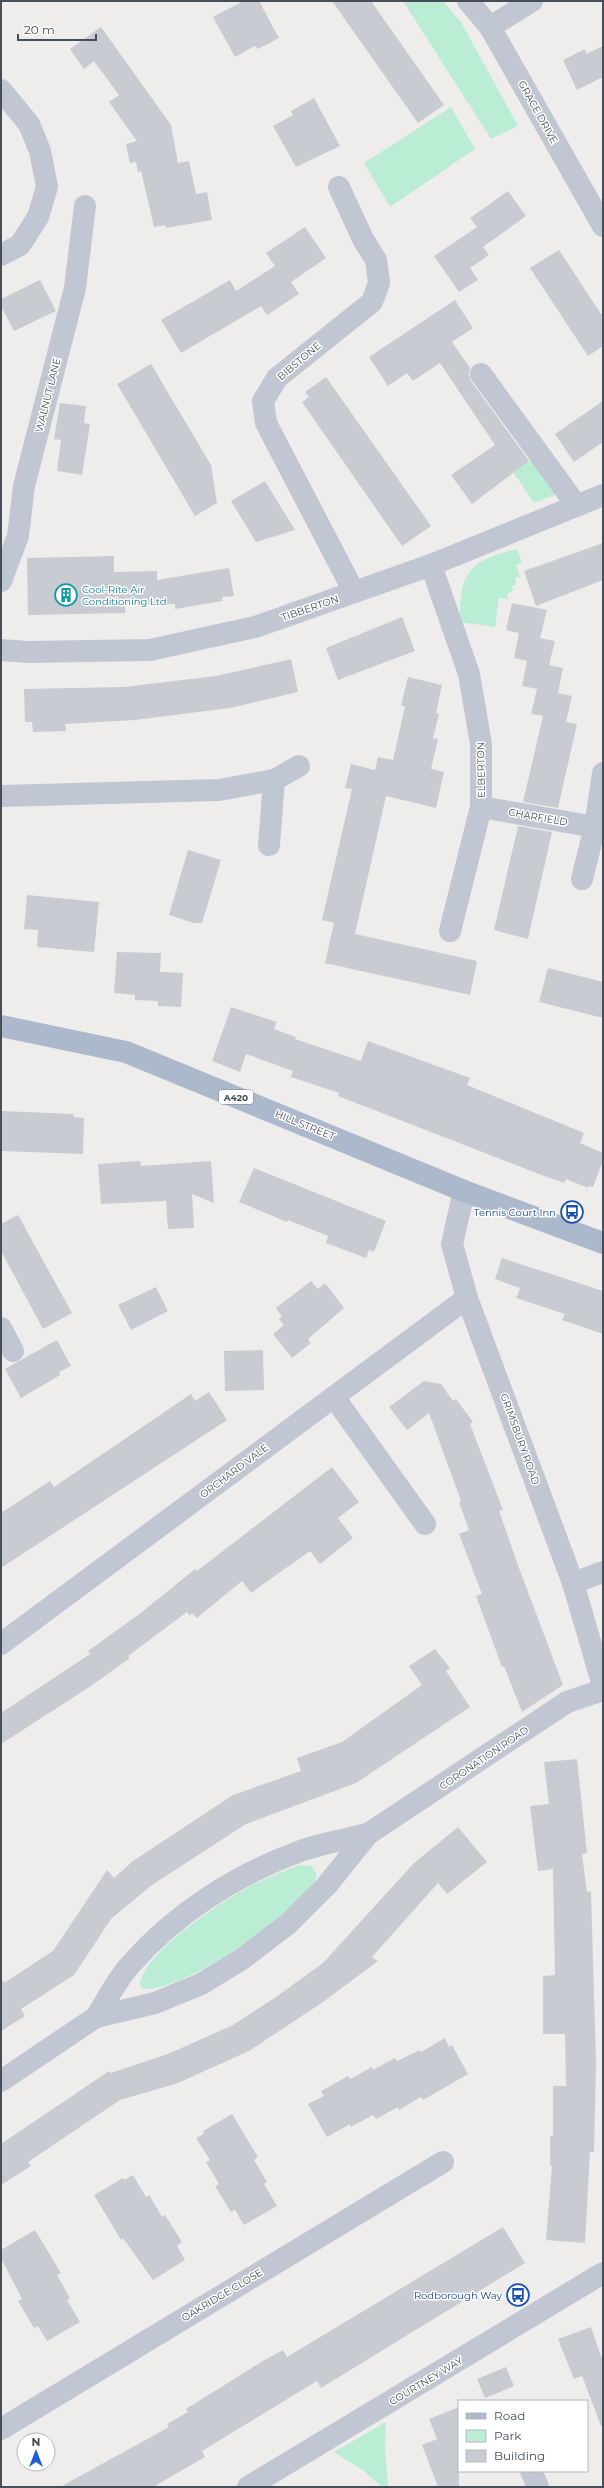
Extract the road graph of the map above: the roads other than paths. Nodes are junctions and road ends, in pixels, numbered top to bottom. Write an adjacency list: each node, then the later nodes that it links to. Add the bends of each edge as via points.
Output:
1 (468, 1): 3 (street, GRACE DRIVE)
2 (532, 1): 3 (street)
3 (490, 26): 7 (street, GRACE DRIVE)
4 (1, 90): 8 (street, via 29,124 40,151 47,187 38,217 20,245)
5 (340, 187): 14 (street, BIBSTONE, via 363,239 376,260 379,283 372,302 277,378 263,401 266,423)
6 (85, 206): 13 (street, WALNUT LANE, via 75,288 24,486 18,536)
7 (602, 224)
8 (1, 255)
9 (481, 374): 11 (street)
10 (603, 495): 11 (street, TIBBERTON)
11 (578, 506): 12 (street, TIBBERTON)
12 (431, 565): 14 (street, TIBBERTON); 20 (street, ELBERTON, via 469,674 481,744)
13 (1, 581)
14 (354, 592): 15 (street, TIBBERTON, via 255,627 150,650)
15 (1, 650)
16 (299, 766): 18 (street)
17 (603, 773): 21 (street)
18 (274, 780): 19 (street, via 219,790); 22 (street)
19 (1, 796)
20 (481, 807): 21 (street, CHARFIELD); 24 (street, ELBERTON)
21 (594, 827): 23 (street)
22 (270, 845)
23 (582, 879)
24 (450, 931)
25 (1, 1026): 26 (main road, HILL STREET / A420, via 126,1052)
26 (464, 1191): 27 (main road, HILL STREET / A420); 28 (street, GRIMSBURY ROAD, via 452,1244)
27 (603, 1243)
28 (467, 1298): 31 (street, ORCHARD VALE); 34 (street, GRIMSBURY ROAD)
29 (1, 1328): 30 (street)
30 (13, 1351)
31 (334, 1397): 32 (street); 35 (street, ORCHARD VALE)
32 (425, 1524)
33 (603, 1572): 34 (street)
34 (573, 1584): 36 (street, GRIMSBURY ROAD)
35 (1, 1644)
36 (603, 1686)
37 (603, 1690): 38 (street, CORONATION ROAD, via 567,1702)
38 (368, 1834): 39 (street, CORONATION ROAD, via 327,1884 293,1918 242,1959 201,1984 155,2004); 39 (street, CORONATION ROAD, via 299,1851 246,1875 201,1902 163,1930 130,1965)
39 (96, 2017): 40 (street, CORONATION ROAD)
40 (1, 2081)
41 (443, 2162): 43 (street, OAKRIDGE CLOSE)
42 (603, 2273): 45 (street, COURTNEY WAY)
43 (1, 2429)
44 (532, 2472): 46 (street)
45 (248, 2487)
46 (538, 2487)

